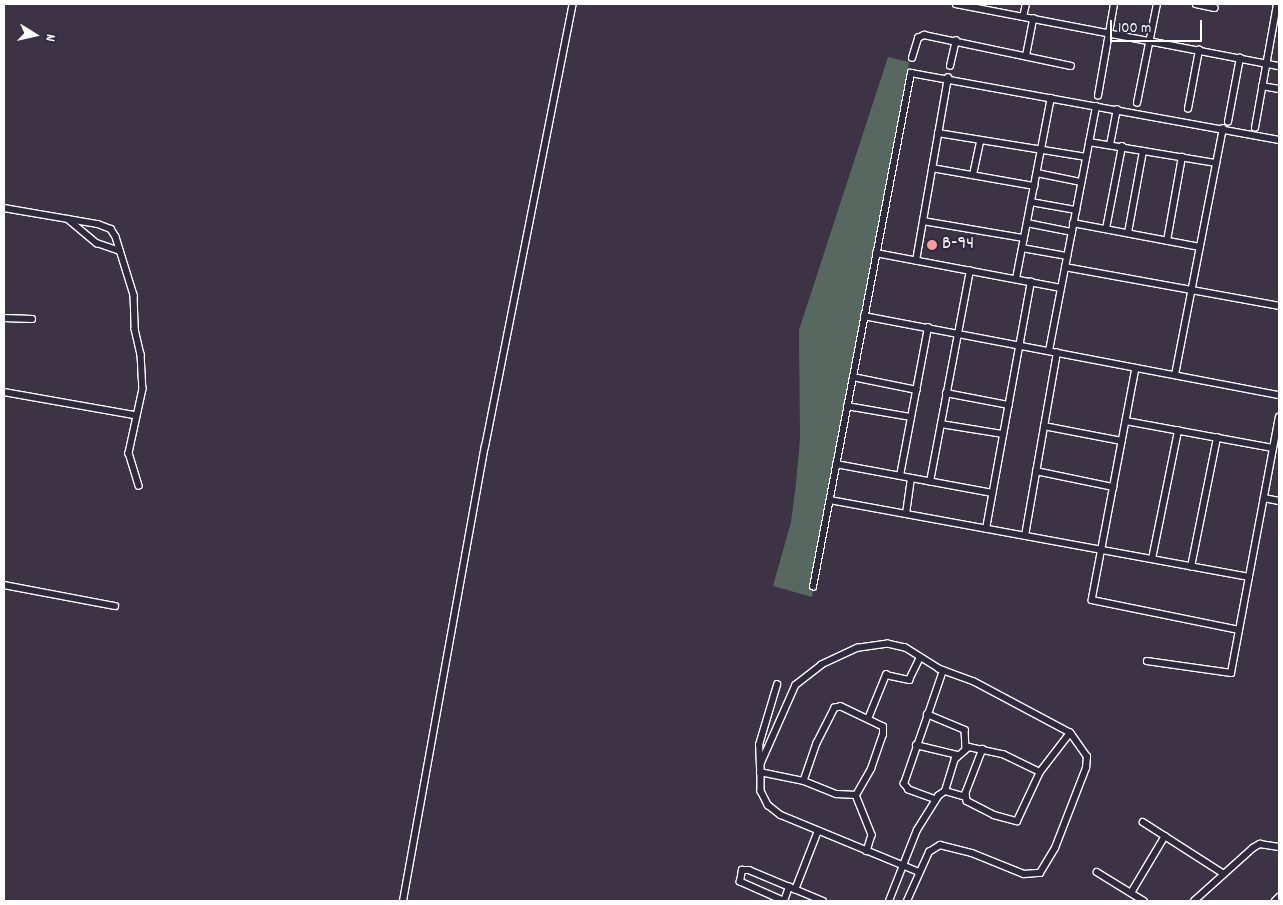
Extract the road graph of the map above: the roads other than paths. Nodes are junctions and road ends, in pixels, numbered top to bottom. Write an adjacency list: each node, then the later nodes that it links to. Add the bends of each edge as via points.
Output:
1 (573, 4): 155 (street, via 485,447)
2 (956, 4): 9 (street)
3 (1026, 4): 9 (street)
4 (1114, 4): 11 (street)
5 (1157, 4): 13 (street)
6 (1196, 4): 8 (street)
7 (1277, 4): 18 (street)
8 (1215, 8)
9 (1023, 17): 10 (street)
10 (1033, 18): 11 (street); 15 (street)
11 (1109, 33): 13 (street); 25 (street)
12 (956, 41): 15 (street); 16 (street, via 921,35); 19 (street)
13 (1150, 41): 14 (street); 27 (street)
14 (1199, 50): 17 (street); 29 (street)
15 (1026, 56): 20 (street)
16 (912, 58)
17 (1240, 58): 18 (street); 31 (street)
18 (1266, 63): 21 (street); 23 (street)
19 (950, 66)
20 (1072, 66)
21 (1279, 66)
22 (948, 78): 26 (street); 34 (street); 65 (street, via 915,72 910,76)
23 (1262, 86): 24 (street); 32 (street)
24 (1279, 89)
25 (1098, 96)
26 (1051, 98): 28 (street); 40 (street)
27 (1137, 103)
28 (1096, 106): 30 (street); 37 (street)
29 (1188, 109)
30 (1117, 110): 33 (street); 38 (street)
31 (1228, 122)
32 (1255, 128)
33 (1223, 129): 35 (street); 44 (street)
34 (938, 133): 36 (street); 45 (street)
35 (1279, 140)
36 (980, 141): 40 (street); 47 (street)
37 (1089, 142): 38 (street); 42 (street)
38 (1110, 145): 39 (street)
39 (1122, 147): 41 (street); 57 (street)
40 (1041, 151): 42 (street); 46 (street)
41 (1143, 151): 43 (street); 59 (street)
42 (1086, 157): 48 (street)
43 (1182, 157): 44 (street); 61 (street)
44 (1216, 163): 62 (street)
45 (932, 168): 47 (street); 54 (street)
46 (1037, 173): 48 (street); 49 (street)
47 (973, 175): 49 (street)
48 (1081, 182): 52 (street)
49 (1034, 186): 50 (street)
50 (1031, 202): 52 (street); 56 (street)
51 (4, 208): 53 (street)
52 (1076, 210): 55 (street)
53 (68, 219): 64 (street, via 97,243); 64 (street, via 111,229)
54 (923, 221): 60 (street); 67 (street)
55 (1074, 222): 57 (street); 58 (street)
56 (1027, 223): 58 (street); 60 (street)
57 (1106, 229): 59 (street)
58 (1072, 232): 66 (street)
59 (1128, 233): 61 (street)
60 (1024, 238): 63 (street)
61 (1168, 241): 62 (street)
62 (1200, 247): 73 (street)
63 (1022, 248): 66 (street); 70 (street)
64 (120, 251): 92 (street, via 135,300 135,329 141,354 143,389)
65 (876, 253): 67 (street); 75 (street)
66 (1067, 256): 68 (street)
67 (916, 260): 69 (street)
68 (1065, 267): 72 (street); 73 (street)
69 (970, 271): 70 (street); 79 (street)
70 (1016, 279): 71 (street)
71 (1031, 282): 72 (street); 80 (street)
72 (1061, 288): 81 (street)
73 (1192, 290): 74 (street); 84 (street)
74 (1279, 306)
75 (864, 316): 78 (street); 85 (street)
76 (4, 318): 77 (street)
77 (32, 319)
78 (928, 328): 79 (street); 86 (street)
79 (958, 334): 80 (street); 88 (street)
80 (1020, 346): 81 (street); 90 (street)
81 (1049, 351): 82 (street)
82 (1057, 353): 83 (street); 97 (street)
83 (1136, 368): 84 (street); 95 (street)
84 (1176, 375): 89 (street)
85 (853, 377): 86 (street); 91 (street)
86 (917, 390): 93 (street)
87 (4, 392): 92 (street)
88 (946, 393): 90 (street); 96 (street)
89 (1279, 395)
90 (1008, 405): 99 (street)
91 (847, 406): 93 (street); 103 (street)
92 (135, 415): 108 (street, via 129,457)
93 (911, 417): 105 (street)
94 (1279, 417): 102 (street)
95 (1126, 421): 98 (street); 101 (street)
96 (941, 424): 99 (street); 107 (street)
97 (1044, 426): 101 (street); 104 (street)
98 (1178, 430): 100 (street); 118 (street)
99 (1003, 434): 110 (street)
100 (1217, 438): 102 (street); 119 (street)
101 (1122, 441): 109 (street)
102 (1273, 448): 111 (street)
103 (836, 464): 105 (street); 112 (street)
104 (1036, 471): 109 (street); 116 (street)
105 (900, 476): 106 (street)
106 (912, 478): 107 (street); 114 (street)
107 (930, 482): 110 (street)
108 (138, 485)
109 (1113, 487): 117 (street)
110 (992, 493): 115 (street)
111 (1264, 498): 113 (street); 120 (street)
112 (830, 500): 114 (street); 122 (street)
113 (1279, 501)
114 (906, 514): 115 (street)
115 (986, 529): 116 (street)
116 (1025, 536): 117 (street)
117 (1101, 550): 118 (street); 124 (street, via 1093,601)
118 (1152, 559): 119 (street)
119 (1191, 567): 120 (street)
120 (1249, 577): 124 (street)
121 (4, 584): 123 (street)
122 (813, 587)
123 (115, 606)
124 (1239, 630): 126 (street, via 1231,674)
125 (920, 657): 127 (street); 130 (street, via 909,680 886,675); 136 (street, via 896,645 870,645 841,654 812,672 791,694)
126 (1147, 661)
127 (943, 670): 129 (street); 131 (street, via 974,682)
128 (777, 685): 136 (street, via 759,745)
129 (927, 714): 132 (street); 133 (street, via 965,730)
130 (868, 719): 138 (street, via 841,707 835,708 817,743); 140 (street, via 883,727 883,735)
131 (1070, 733): 137 (street); 149 (street, via 1086,752 1087,762 1044,870 1036,875 1024,874 943,844 930,852)
132 (916, 745): 135 (street); 142 (street, via 905,787)
133 (966, 748): 134 (street); 135 (street)
134 (983, 749): 137 (street, via 1003,754); 141 (street)
135 (958, 755): 139 (street)
136 (760, 770): 138 (street); 144 (street, via 761,791 771,808)
137 (1040, 772): 141 (street, via 1017,820 984,811)
138 (804, 781): 140 (street, via 837,794)
139 (945, 791): 141 (street); 142 (street)
140 (856, 795): 147 (street, via 872,834)
141 (966, 797)
142 (936, 800): 148 (street, via 918,830)
143 (1143, 822): 145 (street)
144 (818, 831): 147 (street); 152 (street)
145 (1164, 836): 151 (street); 153 (street)
146 (1279, 848): 151 (street, via 1260,844)
147 (867, 851): 148 (street)
148 (903, 866): 149 (street); 158 (street)
149 (919, 872): 159 (street)
150 (1098, 872): 153 (street)
151 (1224, 874): 161 (street)
152 (792, 888): 156 (street); 156 (street, via 742,870 740,882); 157 (street)
153 (1130, 893): 160 (street)
154 (1279, 897): 162 (street)
155 (403, 901)
156 (784, 901)
157 (823, 901)
158 (890, 901)
159 (907, 901)
160 (1144, 901)
161 (1194, 901)
162 (1275, 901)

